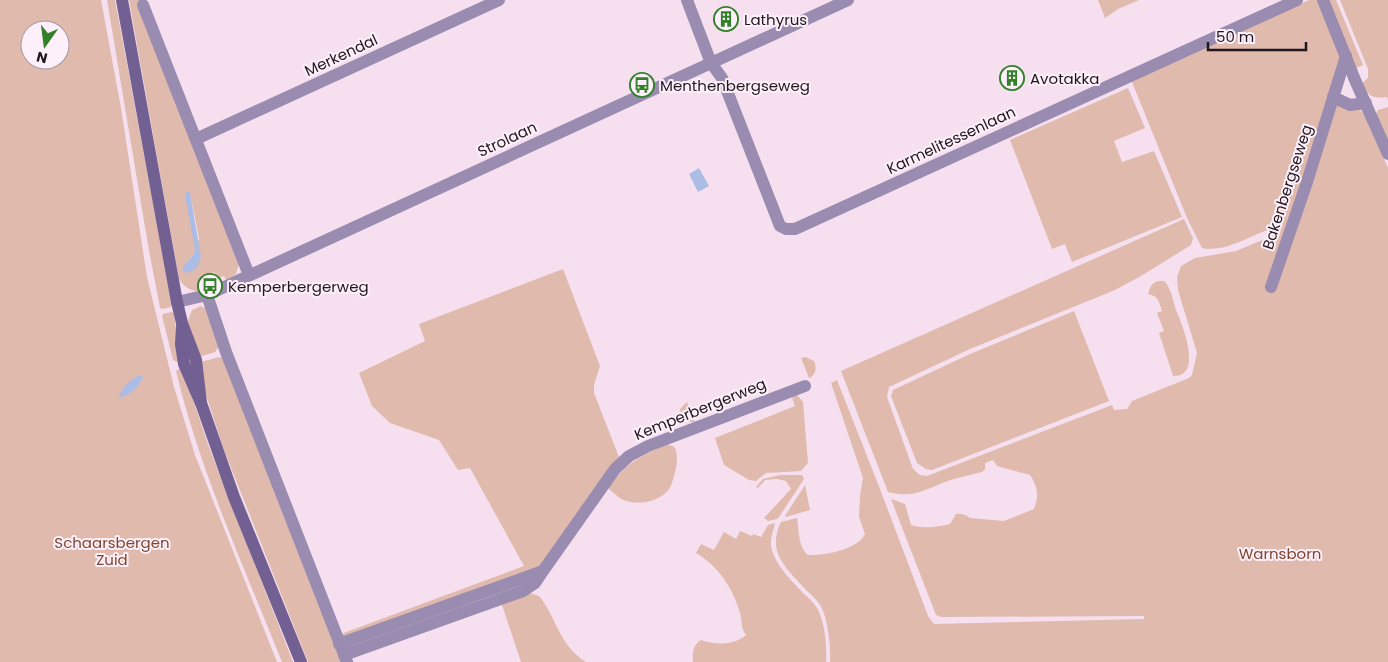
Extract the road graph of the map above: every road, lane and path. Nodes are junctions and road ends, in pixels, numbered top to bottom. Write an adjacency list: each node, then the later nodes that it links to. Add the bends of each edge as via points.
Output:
1 (122, 0): 17 (main road)
2 (499, 0): 12 (street, Merkendal)
3 (686, 0): 9 (street)
4 (848, 0): 9 (street, Strolaan)
5 (1297, 0): 9 (street, Karmelitessenlaan, via 795,229 780,226 722,78)
6 (1323, 0): 8 (street)
7 (143, 5): 12 (street)
8 (1346, 56): 10 (street, Bakenbergseweg); 11 (street)
9 (711, 63): 14 (street, Strolaan)
10 (1333, 97): 11 (street, via 1350,105); 15 (street, Bakenbergseweg)
11 (1366, 103): 13 (street)
12 (196, 139): 14 (street)
13 (1388, 154)
14 (249, 275): 16 (street, Strolaan)
15 (1271, 287)
16 (206, 295): 17 (street, Strolaan); 19 (street, Kemperbergerweg)
17 (177, 302): 20 (main road, via 182,323 184,364)
18 (805, 386): 19 (street, Kemperbergerweg, via 629,456 607,478 537,576)
19 (343, 654)
20 (301, 662)

